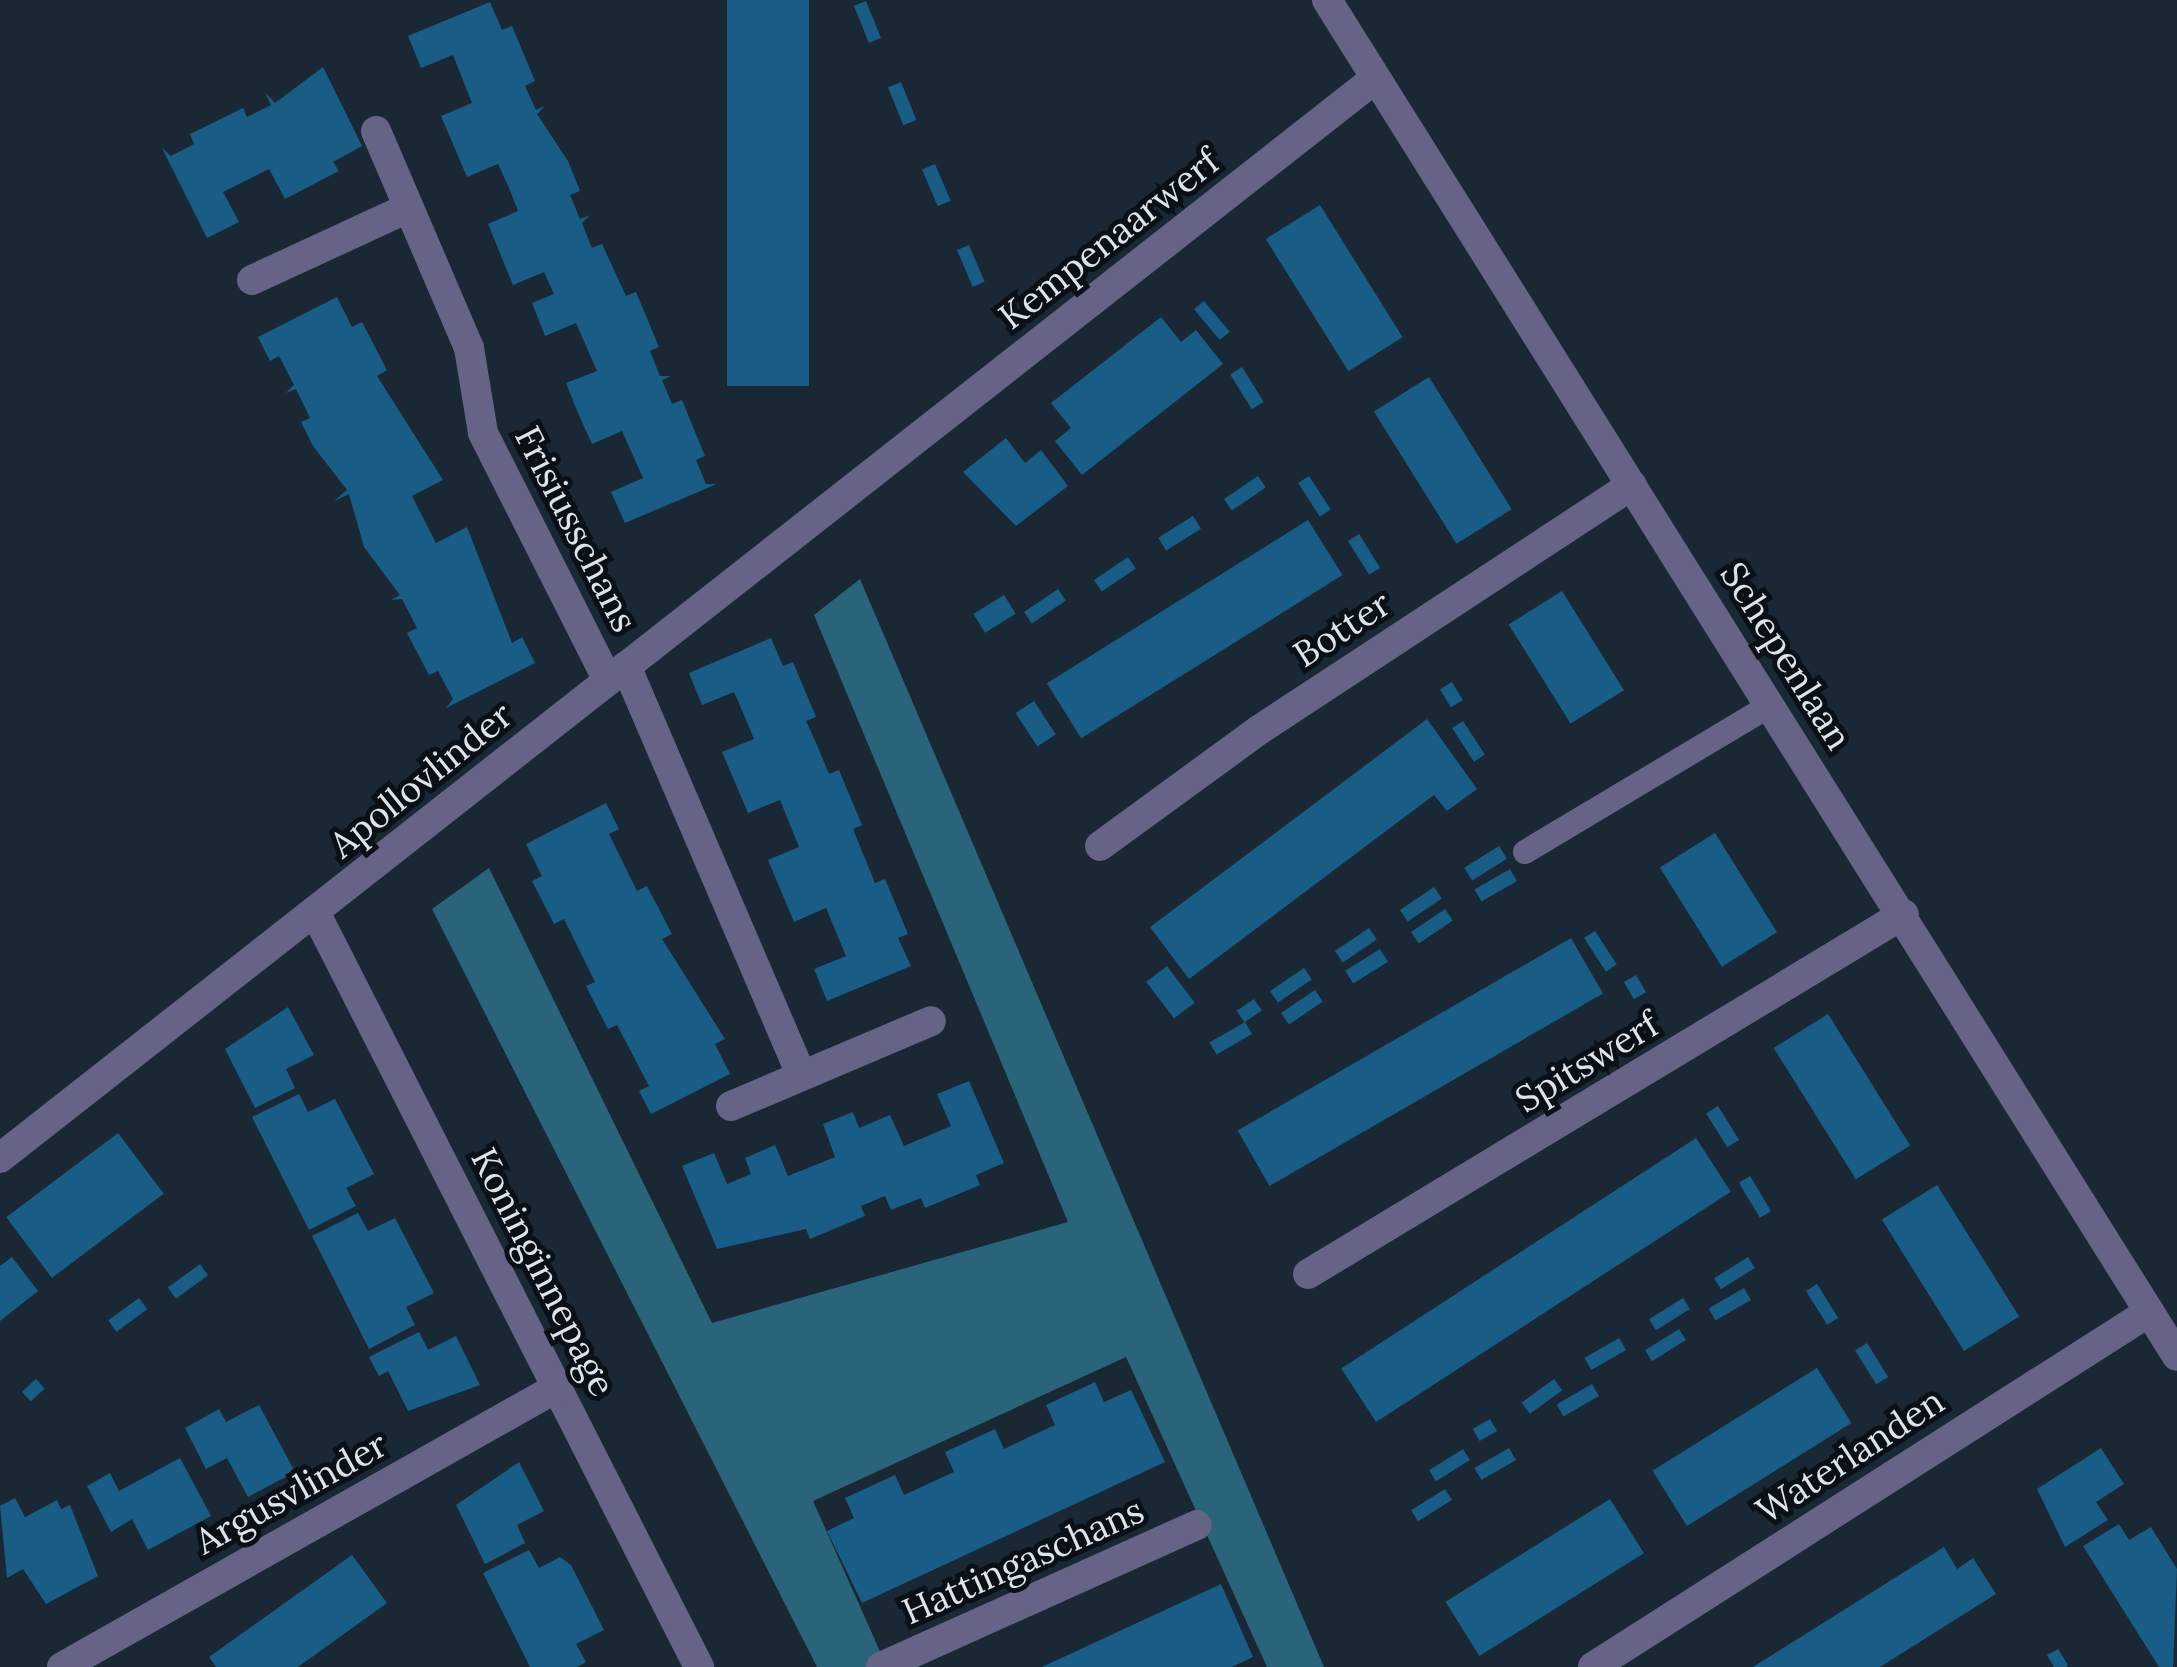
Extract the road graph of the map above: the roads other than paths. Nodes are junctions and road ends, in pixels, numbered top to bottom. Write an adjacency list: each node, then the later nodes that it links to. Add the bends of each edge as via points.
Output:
1 (1327, 0): 2 (street, Schepenlaan)
2 (1376, 78): 6 (street, Kempenaarwerf); 7 (street, Schepenlaan)
3 (376, 131): 4 (street, Frisiusschans)
4 (408, 208): 5 (street); 8 (street, Frisiusschans, via 469,348 483,433)
5 (252, 280)
6 (890, 461): 8 (street, Apollovlinder)
7 (1632, 485): 9 (street, Schepenlaan); 10 (street, Botter, via 1259,730)
8 (617, 673): 12 (street, Apollovlinder); 15 (street, Frisiusschans)
9 (1771, 705): 11 (lane); 13 (street, Schepenlaan)
10 (1100, 846)
11 (1525, 852)
12 (316, 914): 17 (street, Apollovlinder); 21 (street, Koninginnepage)
13 (1904, 914): 18 (street, Spitswerf); 19 (street, Schepenlaan)
14 (931, 1021): 15 (street)
15 (802, 1075): 16 (street)
16 (731, 1106)
17 (0, 1158)
18 (1308, 1274)
19 (2150, 1312): 20 (street, Schepenlaan); 26 (street, Waterlanden)
20 (2177, 1355)
21 (559, 1387): 24 (street, Argusvlinder); 25 (street, Koninginnepage)
22 (1197, 1525): 23 (street, Hattingaschans)
23 (890, 1663)
24 (62, 1667)
25 (699, 1667)
26 (1593, 1667)

